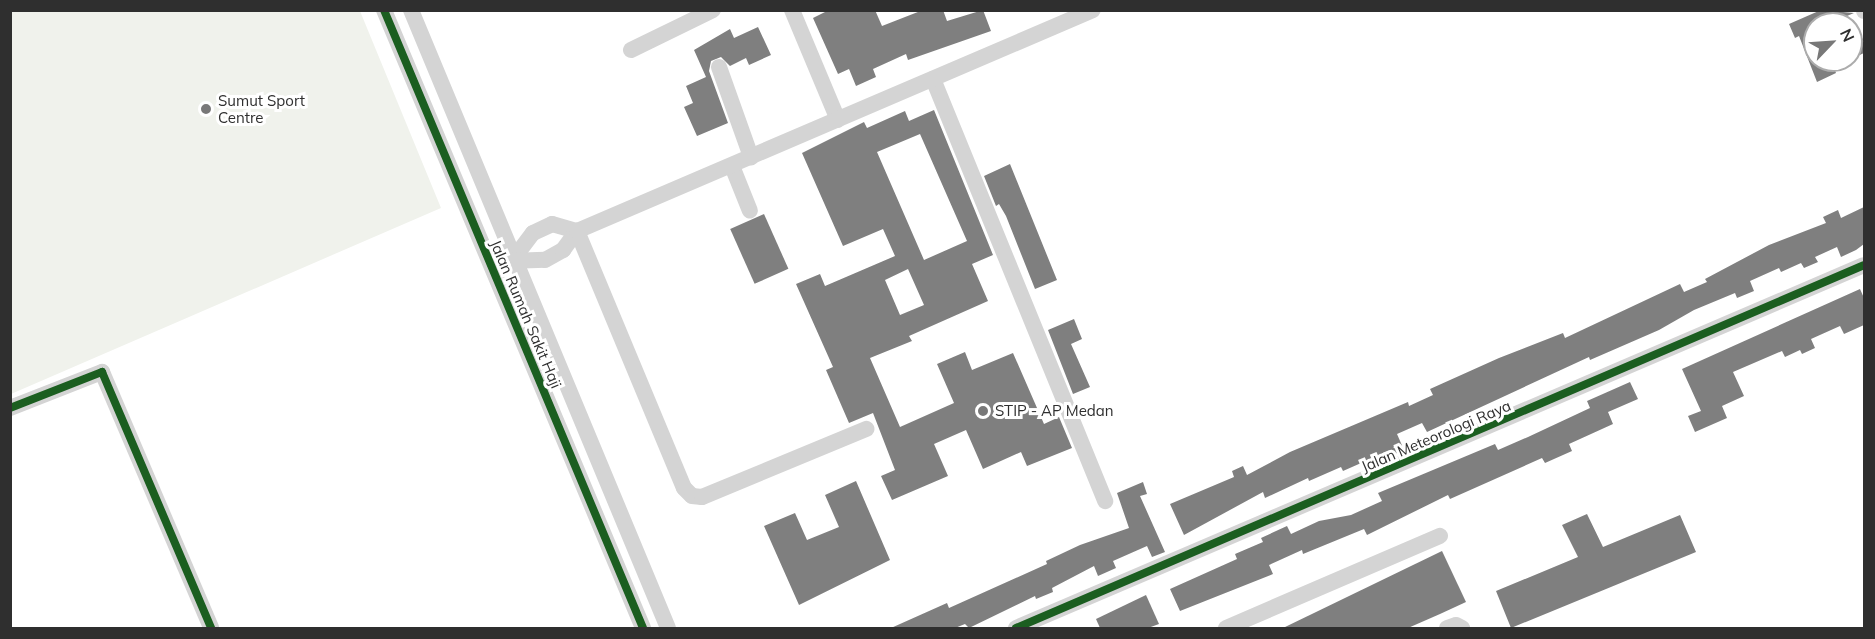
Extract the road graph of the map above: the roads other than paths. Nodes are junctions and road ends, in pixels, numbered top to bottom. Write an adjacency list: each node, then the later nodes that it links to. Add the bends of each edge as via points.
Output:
1 (384, 10): 16 (street, Jalan Rumah Sakit Haji)
2 (411, 10): 14 (street, Jalan Rumah Sakit Haji)
3 (714, 10): 6 (street)
4 (792, 10): 9 (street)
5 (1093, 10): 8 (street)
6 (631, 50)
7 (719, 67): 10 (street)
8 (933, 79): 9 (street); 19 (street)
9 (838, 120): 10 (street)
10 (751, 157): 11 (street)
11 (732, 166): 12 (street); 13 (street)
12 (750, 211)
13 (577, 231): 14 (street, via 564,250 545,260); 14 (street, via 552,224 533,232); 18 (street, via 684,488 692,496 702,497)
14 (513, 258): 16 (street); 23 (street, Jalan Rumah Sakit Haji)
15 (1864, 265): 24 (street, Jalan Meteorologi Raya)
16 (492, 267): 22 (street, Jalan Rumah Sakit Haji)
17 (10, 408): 21 (street, via 101,371)
18 (866, 429)
19 (1105, 501)
20 (1440, 536): 25 (street)
21 (212, 628)
22 (643, 628)
23 (668, 628)
24 (1016, 628)
25 (1227, 628)
26 (1447, 628): 27 (street)
27 (1462, 628)

